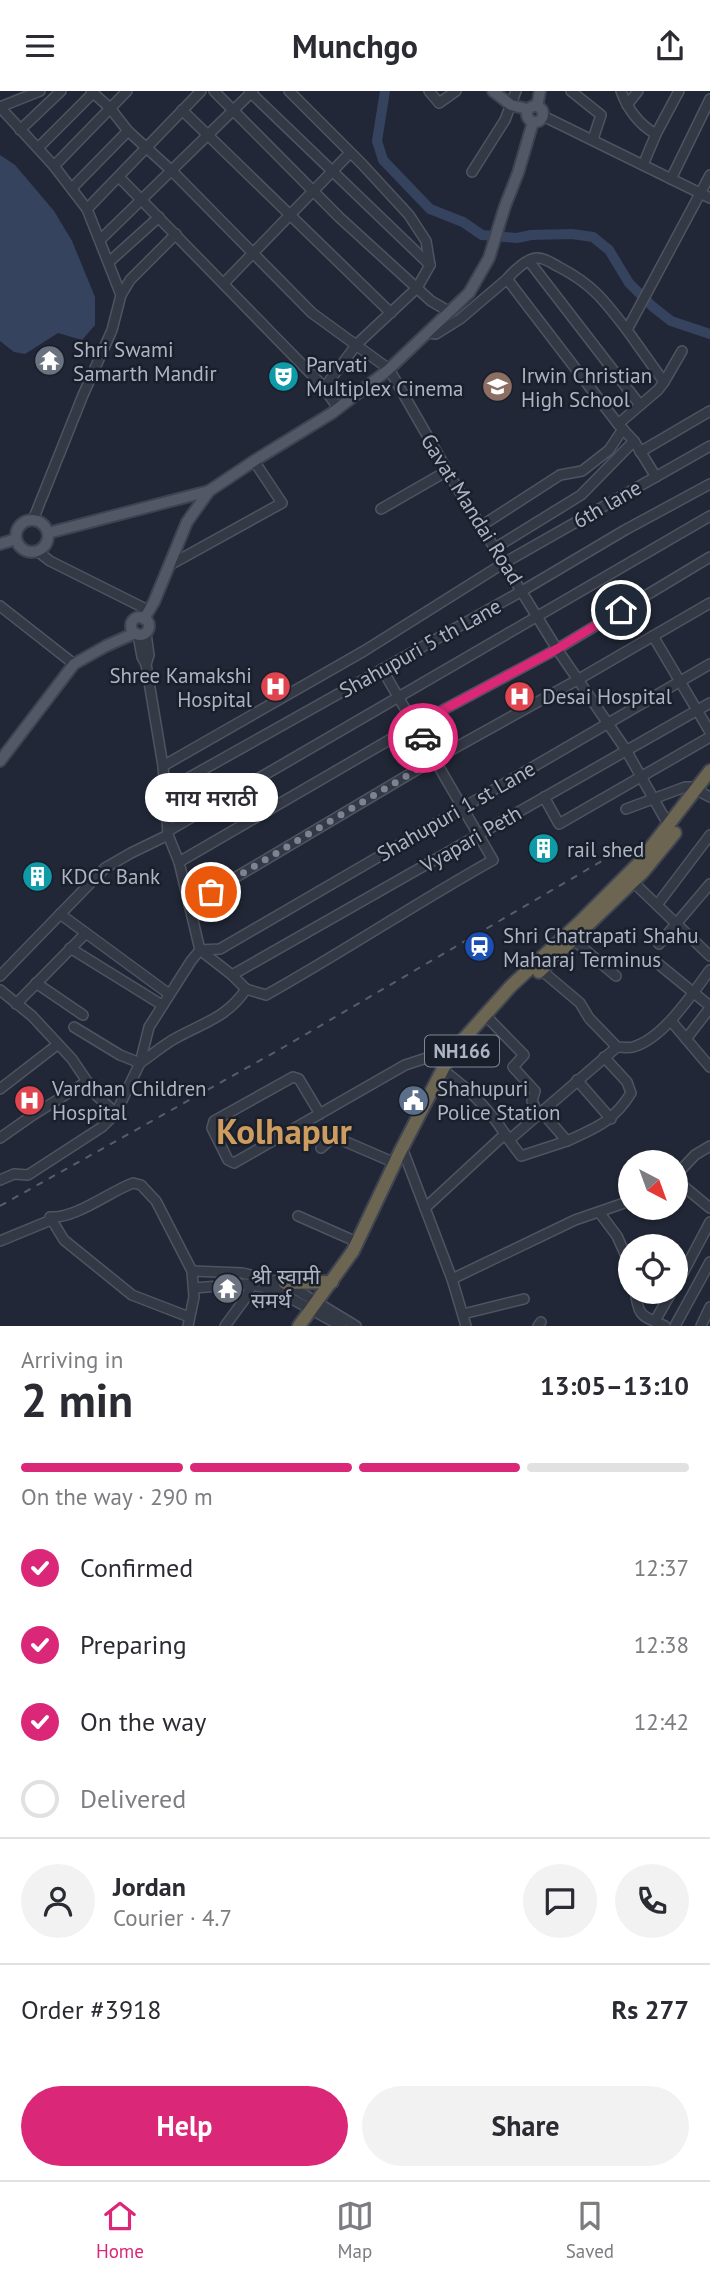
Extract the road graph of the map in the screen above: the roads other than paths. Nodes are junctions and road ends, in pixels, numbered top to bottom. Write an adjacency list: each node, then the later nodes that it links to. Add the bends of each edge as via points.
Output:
1 (40, 91): 22 (street)
2 (61, 91): 26 (street)
3 (127, 91): 21 (street)
4 (201, 91): 23 (street)
5 (214, 91): 24 (street)
6 (289, 91): 33 (street)
7 (429, 91): 8 (street, via 439,103)
8 (456, 91)
9 (493, 91): 19 (main road)
10 (516, 91): 19 (street)
11 (540, 91): 25 (main road)
12 (571, 91): 30 (street, via 601,115)
13 (621, 91): 20 (street)
14 (638, 91): 20 (street)
15 (679, 91): 28 (street)
16 (92, 92): 21 (street); 31 (street)
17 (251, 92): 24 (street); 37 (street)
18 (710, 99): 41 (street)
19 (511, 105): 25 (main road); 38 (street)
20 (627, 105): 28 (street)
21 (110, 108): 27 (street); 35 (street)
22 (1, 109): 26 (street)
23 (183, 110): 29 (street); 32 (street)
24 (233, 111): 29 (street); 43 (street)
25 (535, 113): 30 (street); 59 (main road, via 489,258 469,293)
26 (20, 130): 31 (street)
27 (128, 131): 32 (street); 42 (street)
28 (656, 134): 34 (street)
29 (208, 136): 36 (street); 47 (street)
30 (593, 139): 34 (street)
31 (38, 148): 35 (street)
32 (147, 148): 36 (street); 40 (street)
33 (350, 153): 37 (street); 54 (street, via 409,215 426,241)
34 (643, 165): 41 (street)
35 (54, 166): 42 (street)
36 (172, 171): 45 (street); 51 (street)
37 (332, 171): 43 (street); 54 (street)
38 (472, 172)
39 (710, 175): 44 (street)
40 (120, 178): 45 (street); 46 (street)
41 (671, 179): 44 (street)
42 (72, 188): 46 (street)
43 (313, 191): 47 (street); 57 (street)
44 (706, 196): 61 (street)
45 (142, 200): 48 (street); 50 (street)
46 (88, 209): 50 (street)
47 (289, 216): 51 (street); 60 (street)
48 (159, 217): 49 (street); 53 (street)
49 (176, 235): 56 (street); 58 (street, via 130,280)
50 (100, 240): 53 (street)
51 (254, 252): 56 (street); 63 (street, via 312,313)
52 (529, 261): 55 (street); 61 (street, via 543,258 579,277); 68 (street)
53 (108, 262): 58 (street)
54 (430, 265): 57 (street)
55 (507, 279): 62 (street, via 460,319 436,334); 71 (street)
56 (224, 283): 67 (street)
57 (417, 288): 59 (street); 60 (street)
58 (121, 295): 81 (street, via 113,330)
59 (450, 312): 62 (main road)
60 (391, 313): 63 (street)
61 (627, 330): 66 (street)
62 (428, 333): 65 (main road)
63 (357, 344): 65 (street); 67 (street)
64 (682, 352): 66 (street)
65 (388, 369): 69 (main road); 75 (street, Gavat Mandai Road)
66 (664, 381): 68 (street)
67 (324, 388): 69 (street)
68 (640, 405): 71 (street)
69 (338, 408): 74 (main road)
70 (710, 411): 73 (street)
71 (626, 432): 73 (street); 82 (street, via 582,471 555,478); 86 (street, via 581,495)
72 (710, 446): 76 (street, 6th lane)
73 (640, 452): 76 (street)
74 (254, 460): 78 (main road); 90 (street, via 282,503)
75 (447, 471): 79 (street); 82 (street, Gavat Mandai Road)
76 (656, 477): 89 (street, 6th lane)
77 (710, 484): 91 (street, Shahupuri 5 th Lane)
78 (209, 491): 83 (main road); 90 (main road, via 187,522)
79 (380, 509)
80 (710, 516): 95 (street)
81 (33, 520): 83 (main road, via 43,524); 84 (main road, via 19,526)
82 (481, 526): 86 (street, Gavat Mandai Road)
83 (48, 533): 87 (main road, via 46,543)
84 (16, 539): 85 (main road); 87 (main road, via 22,549)
85 (0, 544)
86 (495, 548): 89 (street, Gavat Mandai Road)
87 (37, 551): 94 (street)
88 (710, 557): 98 (street)
89 (504, 563): 91 (street, Gavat Mandai Road); 114 (street, 6th lane)
90 (168, 566): 94 (main road)
91 (522, 591): 95 (street, Gavat Mandai Road); 101 (street, Shahupuri 5 th Lane)
92 (710, 603): 97 (street)
93 (0, 607): 99 (street)
94 (146, 614): 96 (main road, via 149,625)
95 (537, 615): 98 (street, Gavat Mandai Road); 104 (street)
96 (138, 632): 99 (main road); 114 (street, via 149,656 146,664)
97 (653, 636): 102 (street); 103 (street)
98 (557, 649): 102 (street, Gavat Mandai Road); 108 (street)
99 (73, 662): 111 (main road); 113 (main road)
100 (710, 664): 103 (street, Shahupuri 1 st Lane)
101 (382, 669): 104 (street); 117 (street, Shahupuri 5 th Lane)
102 (579, 679): 107 (street); 112 (street)
103 (681, 681): 106 (street); 107 (street, Shahupuri 1 st Lane)
104 (398, 696): 108 (street); 124 (street)
105 (710, 703): 106 (street, Vyapari Peth)
106 (698, 709): 109 (street); 110 (street, Vyapari Peth)
107 (607, 724): 110 (street); 121 (street, Shahupuri 1 st Lane)
108 (415, 725): 112 (street); 127 (street)
109 (710, 734): 116 (street)
110 (626, 751): 116 (street); 119 (street, Vyapari Peth)
111 (0, 752)
112 (435, 759): 121 (street); 130 (street)
113 (0, 761)
114 (163, 766): 117 (street)
115 (710, 771): 118 (highway, NH166)
116 (640, 778): 119 (street, via 559,824); 120 (street)
117 (165, 791): 124 (street)
118 (705, 791): 120 (street, via 685,787); 123 (highway, NH166); 128 (highway, NH166)
119 (544, 797): 125 (street, Vyapari Peth)
120 (652, 798): 122 (street); 123 (street)
121 (463, 807): 125 (street); 138 (street, Shahupuri 1 st Lane, via 220,949)
122 (626, 809)
123 (669, 826): 135 (highway, NH166)
124 (168, 833): 127 (street); 132 (street, via 105,868)
125 (479, 834): 143 (street, Vyapari Peth); 147 (street, via 493,860 266,995)
126 (710, 835): 131 (street)
127 (179, 862): 130 (street)
128 (633, 882): 131 (street); 135 (highway, NH166)
129 (710, 884): 133 (street)
130 (189, 905): 138 (street)
131 (657, 905): 133 (street)
132 (60, 914): 134 (street); 144 (street)
133 (676, 923): 136 (street); 139 (street)
134 (85, 934): 137 (street); 150 (street)
135 (570, 938): 141 (highway, NH166); 145 (street); 165 (highway, NH166, via 497,1000 468,1032)
136 (659, 944)
137 (70, 949): 146 (street); 152 (street)
138 (200, 950): 143 (street); 150 (street)
139 (710, 955)
140 (656, 962): 149 (street)
141 (541, 970): 155 (highway, NH166); 160 (street, via 580,1003)
142 (710, 970): 149 (street)
143 (232, 975): 147 (street)
144 (0, 976)
145 (615, 976)
146 (36, 983): 151 (street); 154 (street)
147 (246, 989): 164 (street, via 236,1005)
148 (0, 991): 151 (street)
149 (693, 993): 153 (street); 156 (street)
150 (169, 994): 152 (street)
151 (16, 1004): 159 (street)
152 (162, 1005): 164 (street, via 149,1027)
153 (710, 1007): 158 (street)
154 (83, 1015)
155 (489, 1019): 165 (highway, NH166); 170 (street, via 524,1055 513,1067 535,1091 532,1101)
156 (671, 1021): 158 (street); 160 (street, via 634,1047)
157 (74, 1027): 164 (street)
158 (686, 1039): 163 (street)
159 (57, 1045): 168 (street); 169 (street)
160 (617, 1047): 162 (street)
161 (710, 1048): 163 (street)
162 (604, 1057): 167 (street); 173 (street, via 631,1093)
163 (701, 1057): 166 (street)
164 (140, 1063): 171 (street)
165 (450, 1064): 172 (street, via 445,1052 405,1065); 174 (street); 179 (highway, NH166); 180 (highway, NH166)
166 (710, 1067)
167 (577, 1080): 170 (street); 173 (street)
168 (86, 1082): 171 (street); 175 (street)
169 (0, 1089)
170 (540, 1112): 174 (street); 176 (street)
171 (116, 1113): 182 (street, via 28,1175)
172 (320, 1114): 172 (street, via 234,1163 212,1128 214,1121 293,1077 299,1079)
173 (611, 1119): 176 (street)
174 (507, 1137): 176 (street, via 522,1156); 185 (street)
175 (0, 1138)
176 (567, 1141)
177 (710, 1146): 181 (street)
178 (321, 1148): 180 (street, via 337,1138)
179 (404, 1153): 185 (street); 208 (highway, NH166, via 358,1253)
180 (395, 1163): 194 (highway, NH166)
181 (688, 1164)
182 (0, 1180)
183 (688, 1189): 186 (street)
184 (618, 1205): 187 (street)
185 (425, 1208): 198 (street)
186 (710, 1208)
187 (599, 1212): 191 (street); 198 (street)
188 (298, 1216): 194 (street)
189 (50, 1218): 193 (street); 197 (street, via 78,1210 133,1183 141,1185 156,1201); 211 (street, via 64,1240 132,1295)
190 (710, 1222): 192 (street)
191 (618, 1238)
192 (706, 1239): 196 (street)
193 (0, 1241)
194 (357, 1242): 201 (highway, NH166)
195 (710, 1262): 200 (street)
196 (688, 1267)
197 (192, 1271): 199 (street); 203 (street)
198 (453, 1279): 209 (street)
199 (253, 1280): 202 (street); 203 (street); 208 (street); 212 (street)
200 (706, 1280): 219 (street)
201 (332, 1282): 202 (highway); 208 (highway, NH166)
202 (285, 1283): 208 (street)
203 (194, 1288): 211 (street)
204 (524, 1299): 209 (street)
205 (637, 1304): 210 (street, via 645,1319)
206 (665, 1304): 210 (street)
207 (710, 1307): 220 (street)
208 (317, 1308): 213 (highway, NH166); 214 (highway, NH166); 215 (street); 216 (street)
209 (463, 1314): 217 (street)
210 (655, 1321): 218 (street)
211 (189, 1322)
212 (225, 1326)
213 (299, 1326)
214 (306, 1326)
215 (341, 1326)
216 (356, 1326)
217 (466, 1326)
218 (665, 1326)
219 (675, 1326)
220 (701, 1326)

